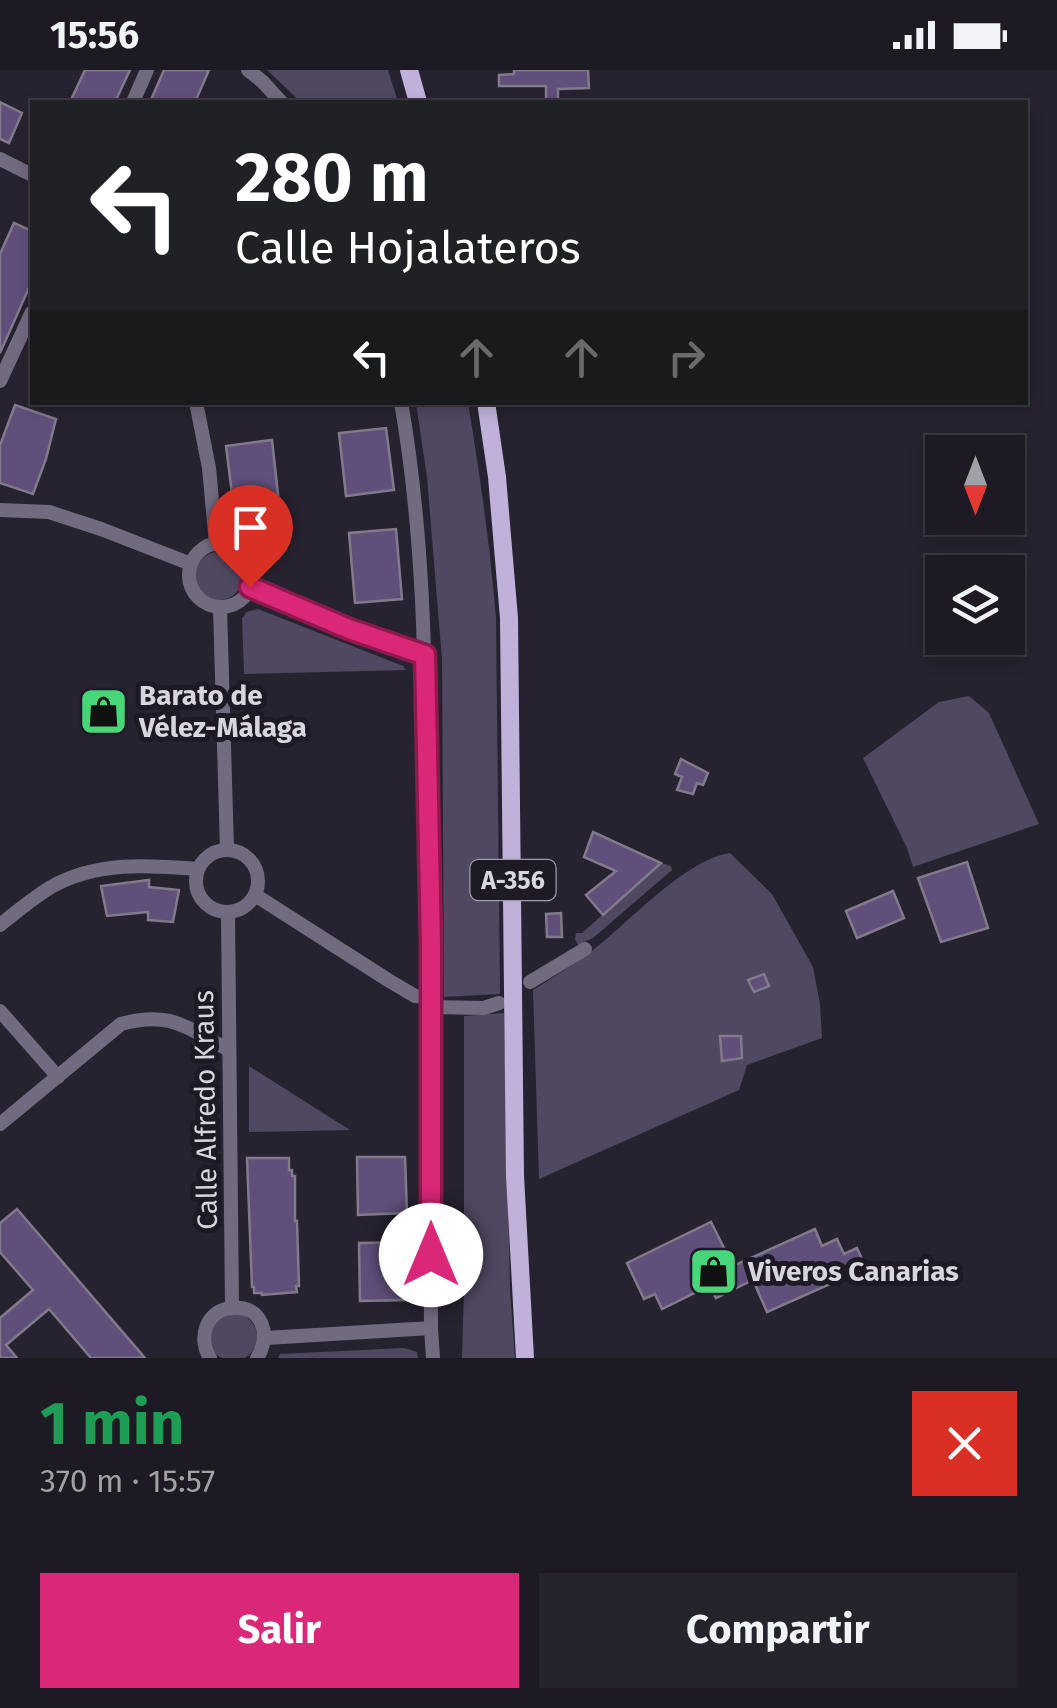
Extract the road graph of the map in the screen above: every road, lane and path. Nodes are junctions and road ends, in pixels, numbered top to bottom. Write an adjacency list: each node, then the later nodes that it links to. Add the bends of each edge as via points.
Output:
1 (148, 70): 4 (street)
2 (248, 70): 5 (street)
3 (408, 70): 6 (main road)
4 (133, 100)
5 (279, 100)
6 (417, 100)
7 (0, 160): 8 (street)
8 (30, 174)
9 (30, 316): 10 (street)
10 (0, 380)
11 (197, 405): 15 (street)
12 (400, 405): 19 (street)
13 (486, 405): 39 (main road, A-356, via 509,618 515,1176)
14 (0, 510): 16 (street, via 49,512)
15 (216, 544): 16 (street); 17 (street, via 241,550 253,574)
16 (190, 564): 18 (street, via 191,588)
17 (250, 587): 18 (street, via 244,598); 19 (street)
18 (220, 608): 20 (street)
19 (425, 655): 27 (street)
20 (227, 849): 21 (street); 22 (street, via 257,870)
21 (198, 869): 23 (street, via 198,893); 24 (street, via 141,864 90,871 52,887)
22 (256, 895): 23 (street); 27 (street)
23 (228, 912): 30 (street, Calle Alfredo Kraus)
24 (0, 925)
25 (585, 949): 26 (street)
26 (530, 982)
27 (430, 1002): 28 (street, via 484,1008); 34 (street)
28 (499, 1002)
29 (0, 1012): 31 (street)
30 (229, 1050): 31 (street, via 166,1018 143,1018 121,1024); 33 (street, Calle Alfredo Kraus)
31 (58, 1076): 32 (street)
32 (0, 1124)
33 (232, 1307): 35 (street, via 256,1315); 36 (street, via 204,1328)
34 (431, 1328): 35 (street); 38 (street)
35 (266, 1338): 37 (street)
36 (210, 1358)
37 (258, 1358)
38 (434, 1358)
39 (526, 1358)

